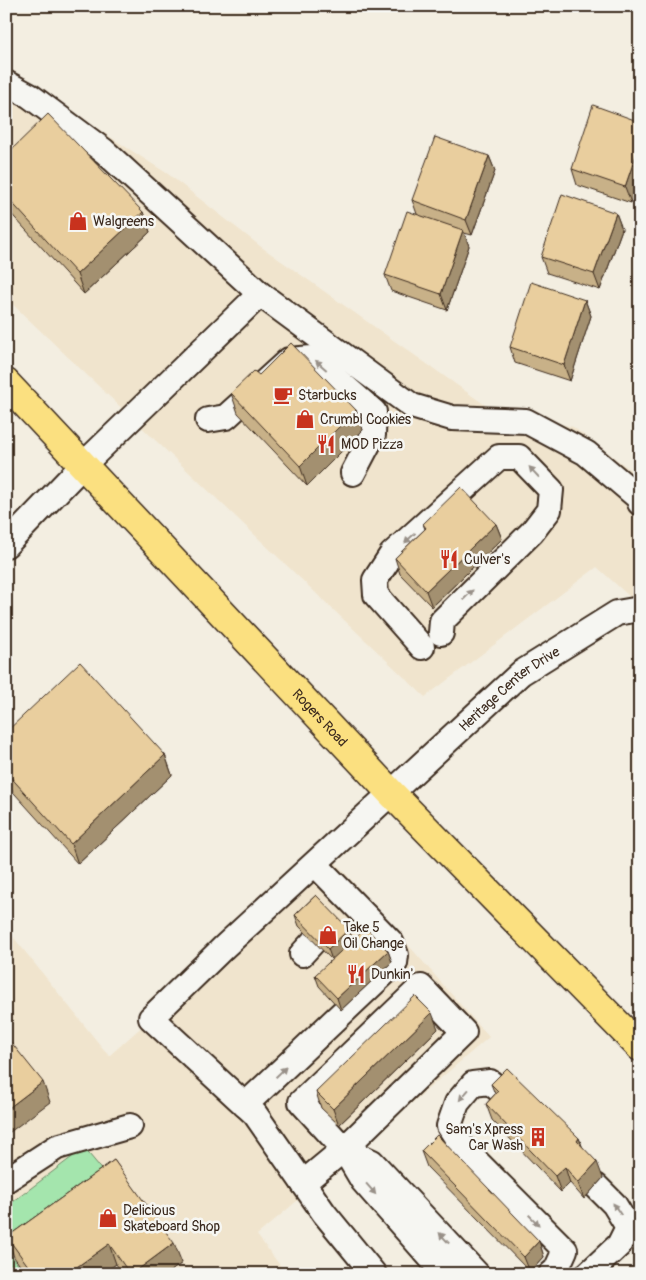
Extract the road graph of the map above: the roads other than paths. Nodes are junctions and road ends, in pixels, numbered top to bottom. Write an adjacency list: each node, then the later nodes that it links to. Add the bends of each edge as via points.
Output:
1 (6, 83): 2 (street, via 30,96 104,151)
2 (260, 294): 5 (street); 7 (street, via 412,406 452,418 526,421 586,454)
3 (6, 384): 5 (main road, Rogers Road)
4 (208, 420): 6 (street, one-way to 4, via 373,435 374,412 312,358 289,360 226,416)
5 (83, 464): 8 (street); 12 (main road, Rogers Road)
6 (354, 473)
7 (640, 503)
8 (6, 545)
9 (640, 609): 12 (street, Heritage Center Drive, via 617,613 521,673)
10 (441, 633): 11 (street, one-way to 11, via 442,621 532,532 549,510 551,490 519,457 498,457 392,554 375,580 376,595)
11 (422, 647)
12 (391, 793): 13 (street, Heritage Center Drive); 16 (main road, Rogers Road)
13 (315, 864): 14 (street); 18 (street, Heritage Center Drive, via 224,946 151,1018)
14 (357, 907): 15 (street); 18 (street, one-way to 14, via 395,963 396,955 390,942)
15 (338, 925)
16 (640, 1047)
17 (504, 1094): 27 (street, one-way to 27, via 490,1082 473,1084 457,1103 449,1126 464,1149 565,1250)
18 (245, 1105): 22 (street)
19 (130, 1126): 21 (street, via 57,1147)
20 (344, 1149): 20 (street, via 464,1032 421,987 301,1102); 22 (street); 25 (street, one-way to 25, via 363,1180); 26 (street, one-way to 20, via 372,1162)
21 (6, 1180)
22 (303, 1183): 24 (street)
23 (596, 1186): 28 (street, one-way to 23, via 619,1245 628,1227 614,1204)
24 (374, 1274)
25 (445, 1274)
26 (477, 1274)
27 (551, 1274)
28 (588, 1274)

